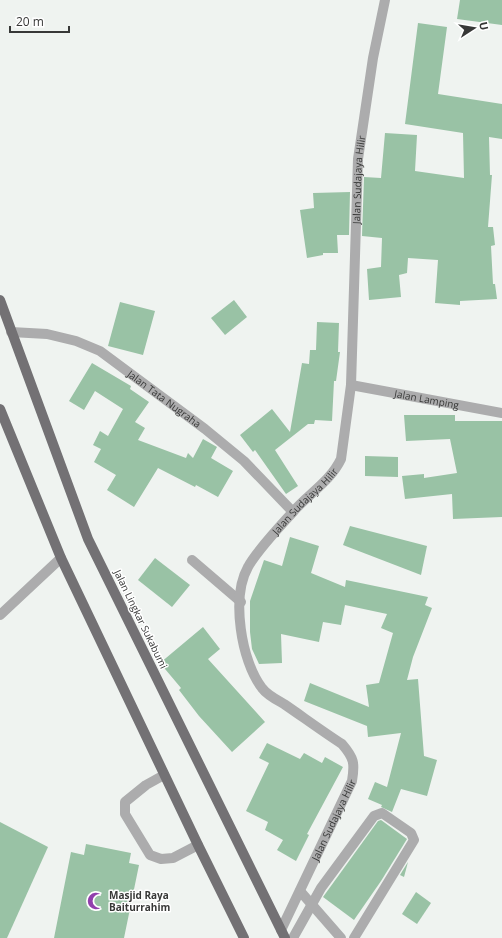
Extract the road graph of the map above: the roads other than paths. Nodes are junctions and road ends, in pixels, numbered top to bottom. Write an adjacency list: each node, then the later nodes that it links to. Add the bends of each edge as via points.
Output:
1 (385, 0): 4 (street, Jalan Sudajaya Hilir, via 373,58 358,159)
2 (0, 300): 3 (main road, Jalan Lingkar Sukabumi)
3 (11, 332): 7 (street, Jalan Tata Nugraha, via 47,334 76,341 100,351 238,456); 16 (main road, Jalan Lingkar Sukabumi, via 88,538)
4 (351, 385): 6 (street, Jalan Lamping); 7 (street, Jalan Sudajaya Hilir, via 341,459 336,470)
5 (0, 409): 8 (main road)
6 (502, 413)
7 (293, 512): 10 (street, Jalan Sudajaya Hilir, via 248,567 242,584)
8 (61, 558): 11 (street); 12 (main road)
9 (192, 560): 10 (street)
10 (241, 602): 14 (street, Jalan Sudajaya Hilir, via 240,630 244,651 252,673 263,690 342,744 351,755 355,766 352,781)
11 (0, 615)
12 (164, 775): 13 (main road); 13 (street, via 146,785 125,802 125,814 150,854 161,859 173,858)
13 (198, 845): 17 (main road)
14 (300, 891): 15 (street); 16 (street, Jalan Sudajaya Hilir)
15 (311, 904): 18 (street); 19 (street); 20 (street, via 374,816 382,813 411,833 414,837 413,842)
16 (283, 934)
17 (244, 938)
18 (293, 938)
19 (341, 938)
20 (354, 938)

